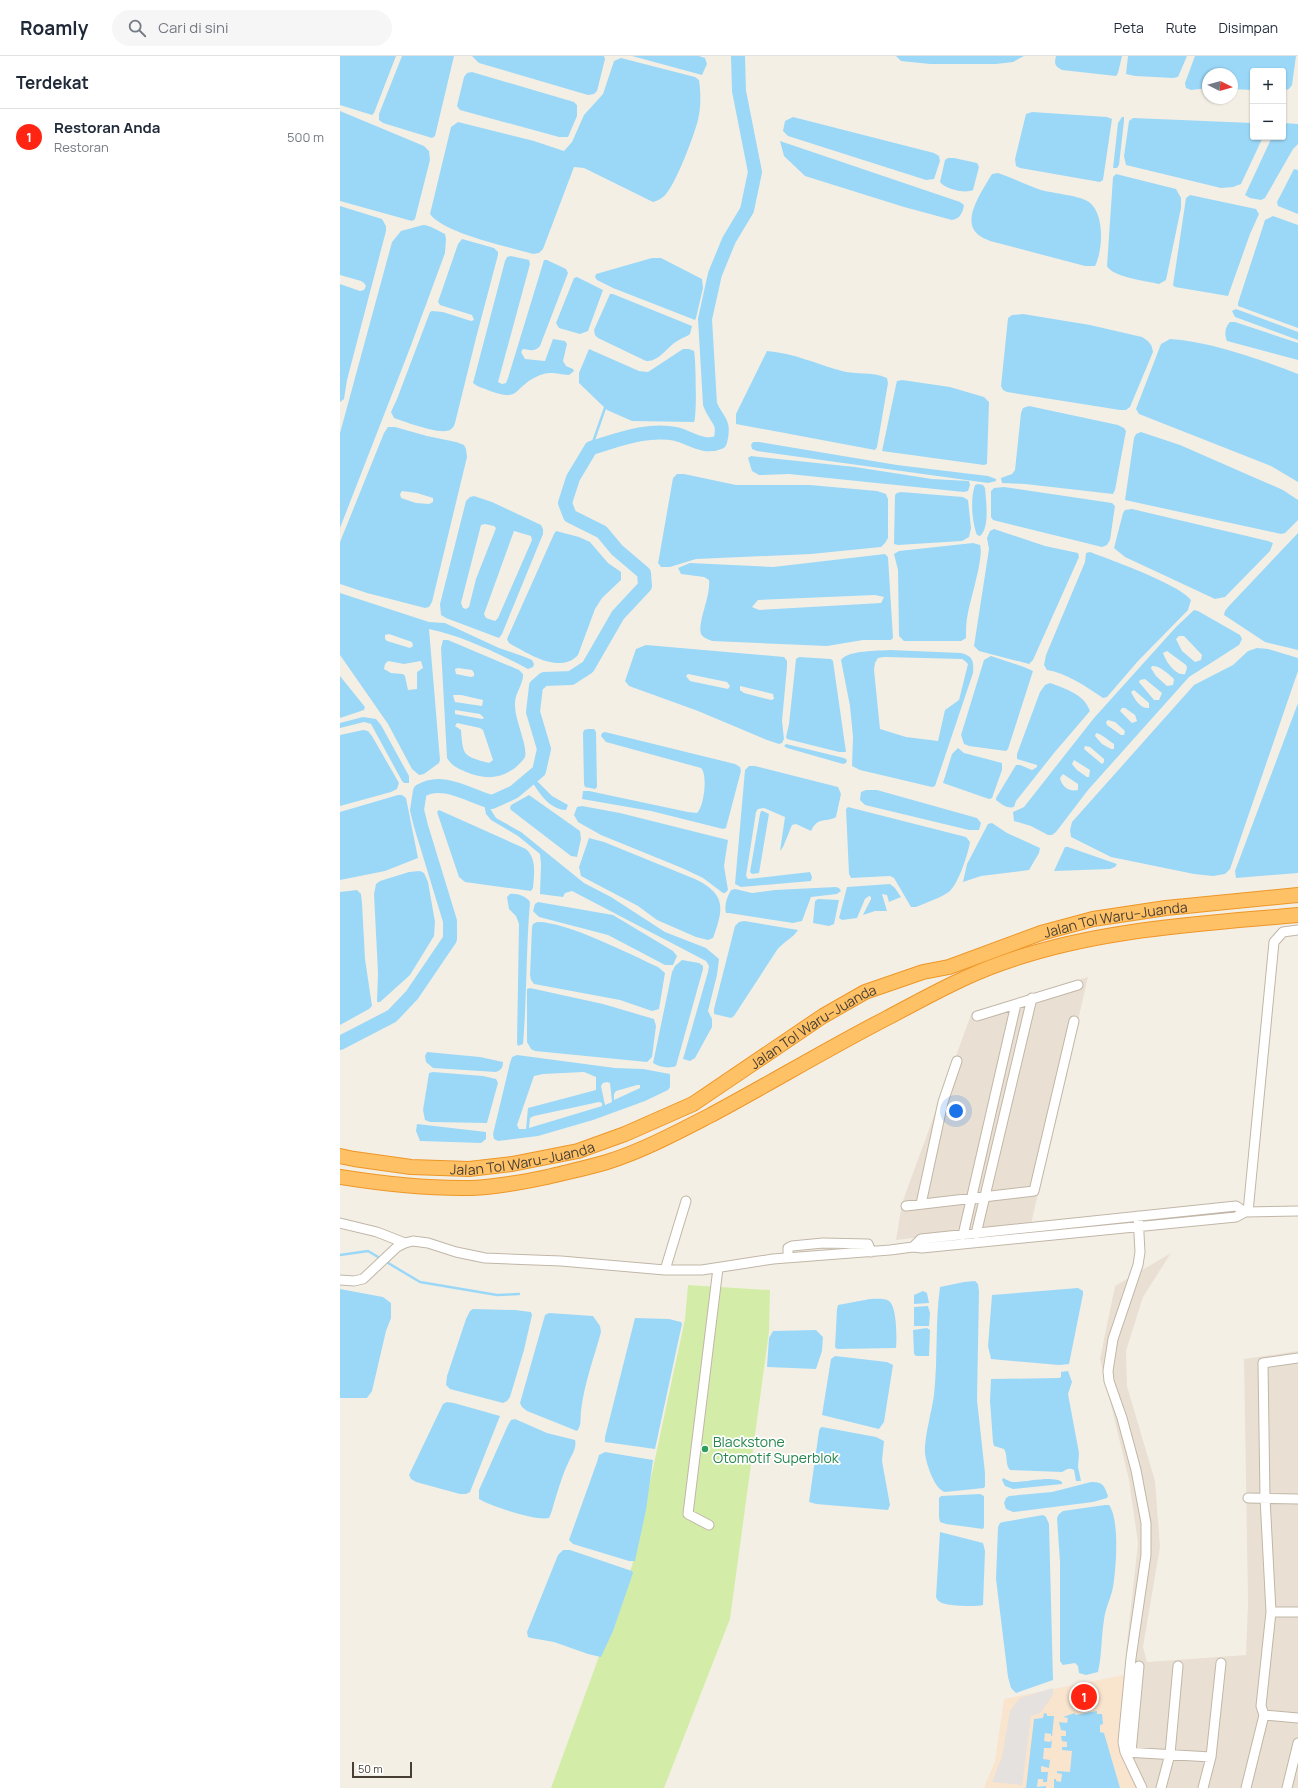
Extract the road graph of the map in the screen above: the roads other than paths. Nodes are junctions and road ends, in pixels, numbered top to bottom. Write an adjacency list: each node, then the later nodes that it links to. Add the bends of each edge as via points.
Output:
1 (1298, 895): 10 (highway, Jalan Tol Waru–Juanda, via 1166,908 1093,919 1041,932 949,967 923,972 865,992 823,1016 693,1104 625,1134 578,1151 512,1164 469,1169 411,1167)
2 (1298, 915): 11 (highway, Jalan Tol Waru–Juanda, via 1130,932 1052,948 1002,963 959,981 860,1032 670,1136 608,1162 520,1183 474,1188 432,1188)
3 (1298, 930): 18 (street, via 1283,932 1274,942)
4 (1078, 985): 5 (street)
5 (1032, 998): 6 (street); 12 (street)
6 (1016, 1004): 7 (street); 13 (street)
7 (977, 1016)
8 (1074, 1021): 12 (street, via 1034,1191)
9 (957, 1061): 15 (street, via 943,1102)
10 (340, 1156)
11 (340, 1177)
12 (986, 1196): 13 (street); 22 (street)
13 (972, 1197): 15 (street); 23 (street)
14 (686, 1201): 27 (street)
15 (920, 1204): 16 (street)
16 (906, 1206)
17 (1298, 1211): 18 (street)
18 (1247, 1212): 19 (street, via 1236,1206); 21 (street, via 1236,1217)
19 (1138, 1216): 21 (street); 22 (street)
20 (340, 1223): 24 (street, via 377,1232)
21 (1139, 1227): 25 (street, via 989,1243); 42 (street, via 1138,1265 1113,1339 1108,1371 1136,1470 1146,1523 1146,1555 1124,1727 1123,1742)
22 (976, 1234): 23 (street)
23 (963, 1235): 25 (street, via 922,1239)
24 (405, 1243): 27 (street, via 421,1241 485,1258 561,1261); 28 (street, via 363,1279)
25 (913, 1247): 26 (street, via 788,1258)
26 (718, 1268): 27 (street); 33 (street, via 688,1514)
27 (665, 1270)
28 (340, 1280)
29 (1298, 1358): 31 (street, via 1263,1363)
30 (1248, 1498): 31 (street)
31 (1265, 1498): 32 (street); 34 (street)
32 (1298, 1499)
33 (709, 1525)
34 (1271, 1612): 35 (street); 39 (street, via 1261,1706)
35 (1298, 1612)
36 (1221, 1663): 44 (street)
37 (1139, 1666): 42 (street)
38 (1178, 1666): 43 (street)
39 (1264, 1715): 40 (street); 48 (street)
40 (1298, 1718)
41 (1298, 1743): 49 (street)
42 (1128, 1752): 43 (street); 45 (street)
43 (1170, 1754): 44 (street); 46 (street)
44 (1211, 1757): 47 (street)
45 (1142, 1788)
46 (1161, 1788)
47 (1203, 1788)
48 (1246, 1788)
49 (1287, 1788)

